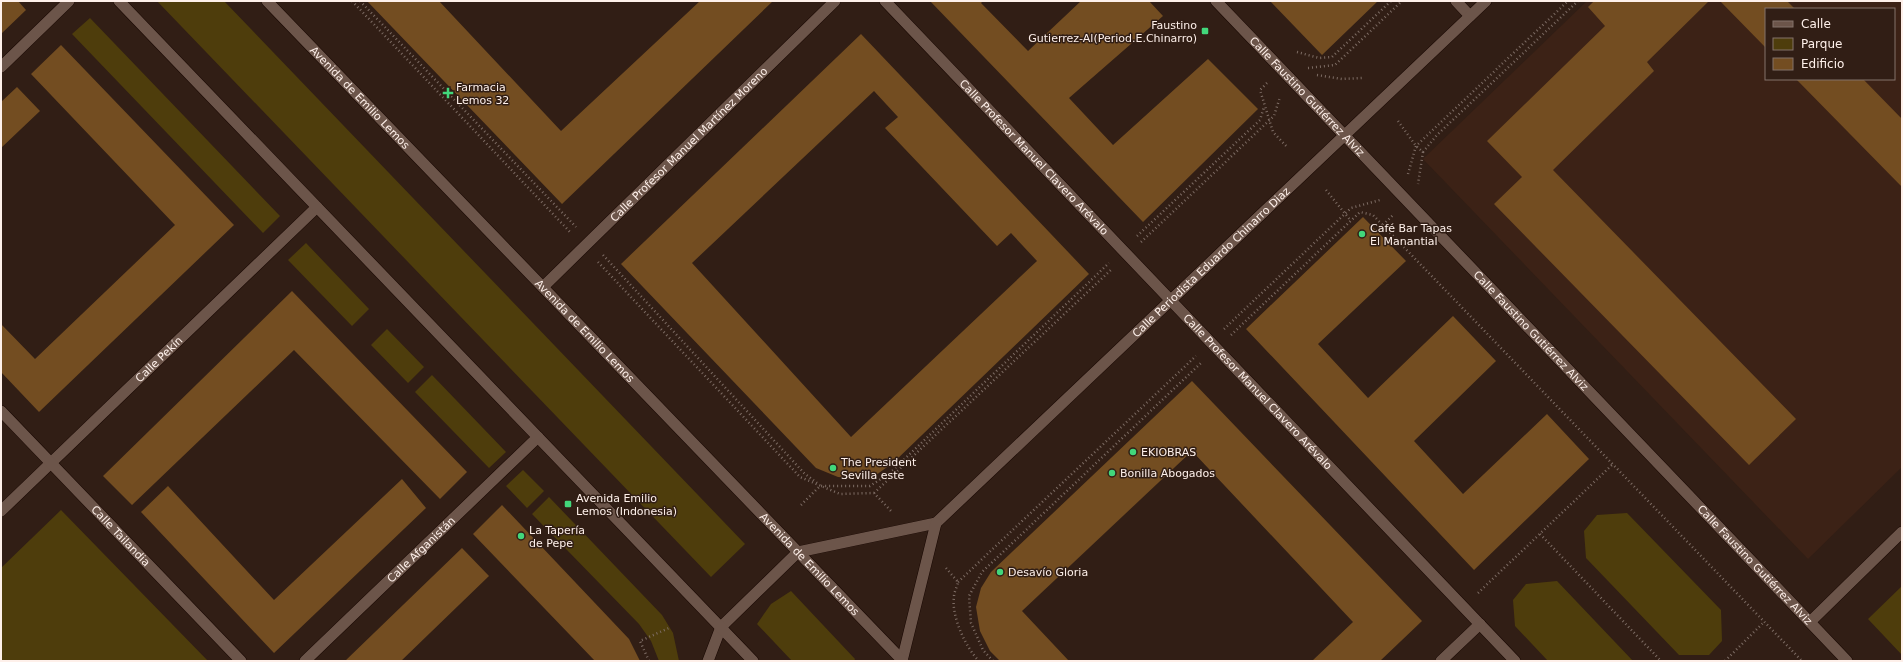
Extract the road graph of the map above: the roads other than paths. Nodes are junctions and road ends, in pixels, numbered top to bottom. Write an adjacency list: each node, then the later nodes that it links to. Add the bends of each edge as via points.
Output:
1 (69, 1): 10 (street)
2 (119, 1): 12 (street)
3 (267, 1): 13 (street, Avenida de Emilio Lemos)
4 (835, 1): 13 (street, Calle Profesor Manuel Martínez Moreno)
5 (885, 1): 14 (street, Calle Profesor Manuel Clavero Arévalo)
6 (1216, 1): 11 (street, Calle Faustino Gutiérrez Alviz)
7 (1456, 1): 9 (street)
8 (1486, 1): 9 (street, Calle Periodista Eduardo Chinarro Diaz)
9 (1470, 16): 11 (street, Calle Periodista Eduardo Chinarro Diaz)
10 (1, 67)
11 (1345, 136): 14 (street, Calle Periodista Eduardo Chinarro Diaz); 21 (street, Calle Faustino Gutiérrez Alviz)
12 (317, 207): 16 (street); 17 (street, Calle Pekín)
13 (543, 287): 20 (street, Avenida de Emilio Lemos)
14 (1171, 300): 18 (street, Calle Periodista Eduardo Chinarro Diaz); 22 (street, Calle Profesor Manuel Clavero Arévalo)
15 (1, 411): 24 (street, Calle Tailandia)
16 (538, 437): 23 (street); 25 (street, Calle Afganistán)
17 (1, 511)
18 (936, 523): 20 (street); 28 (street)
19 (1902, 532): 21 (street)
20 (798, 552): 23 (street); 28 (street, Avenida de Emilio Lemos)
21 (1810, 622): 31 (street, Calle Faustino Gutiérrez Alviz)
22 (1480, 624): 29 (street); 30 (street, Calle Profesor Manuel Clavero Arévalo)
23 (721, 627): 26 (street); 27 (street)
24 (241, 661)
25 (305, 661)
26 (708, 661)
27 (753, 661)
28 (902, 661)
29 (1441, 661)
30 (1515, 661)
31 (1847, 661)

